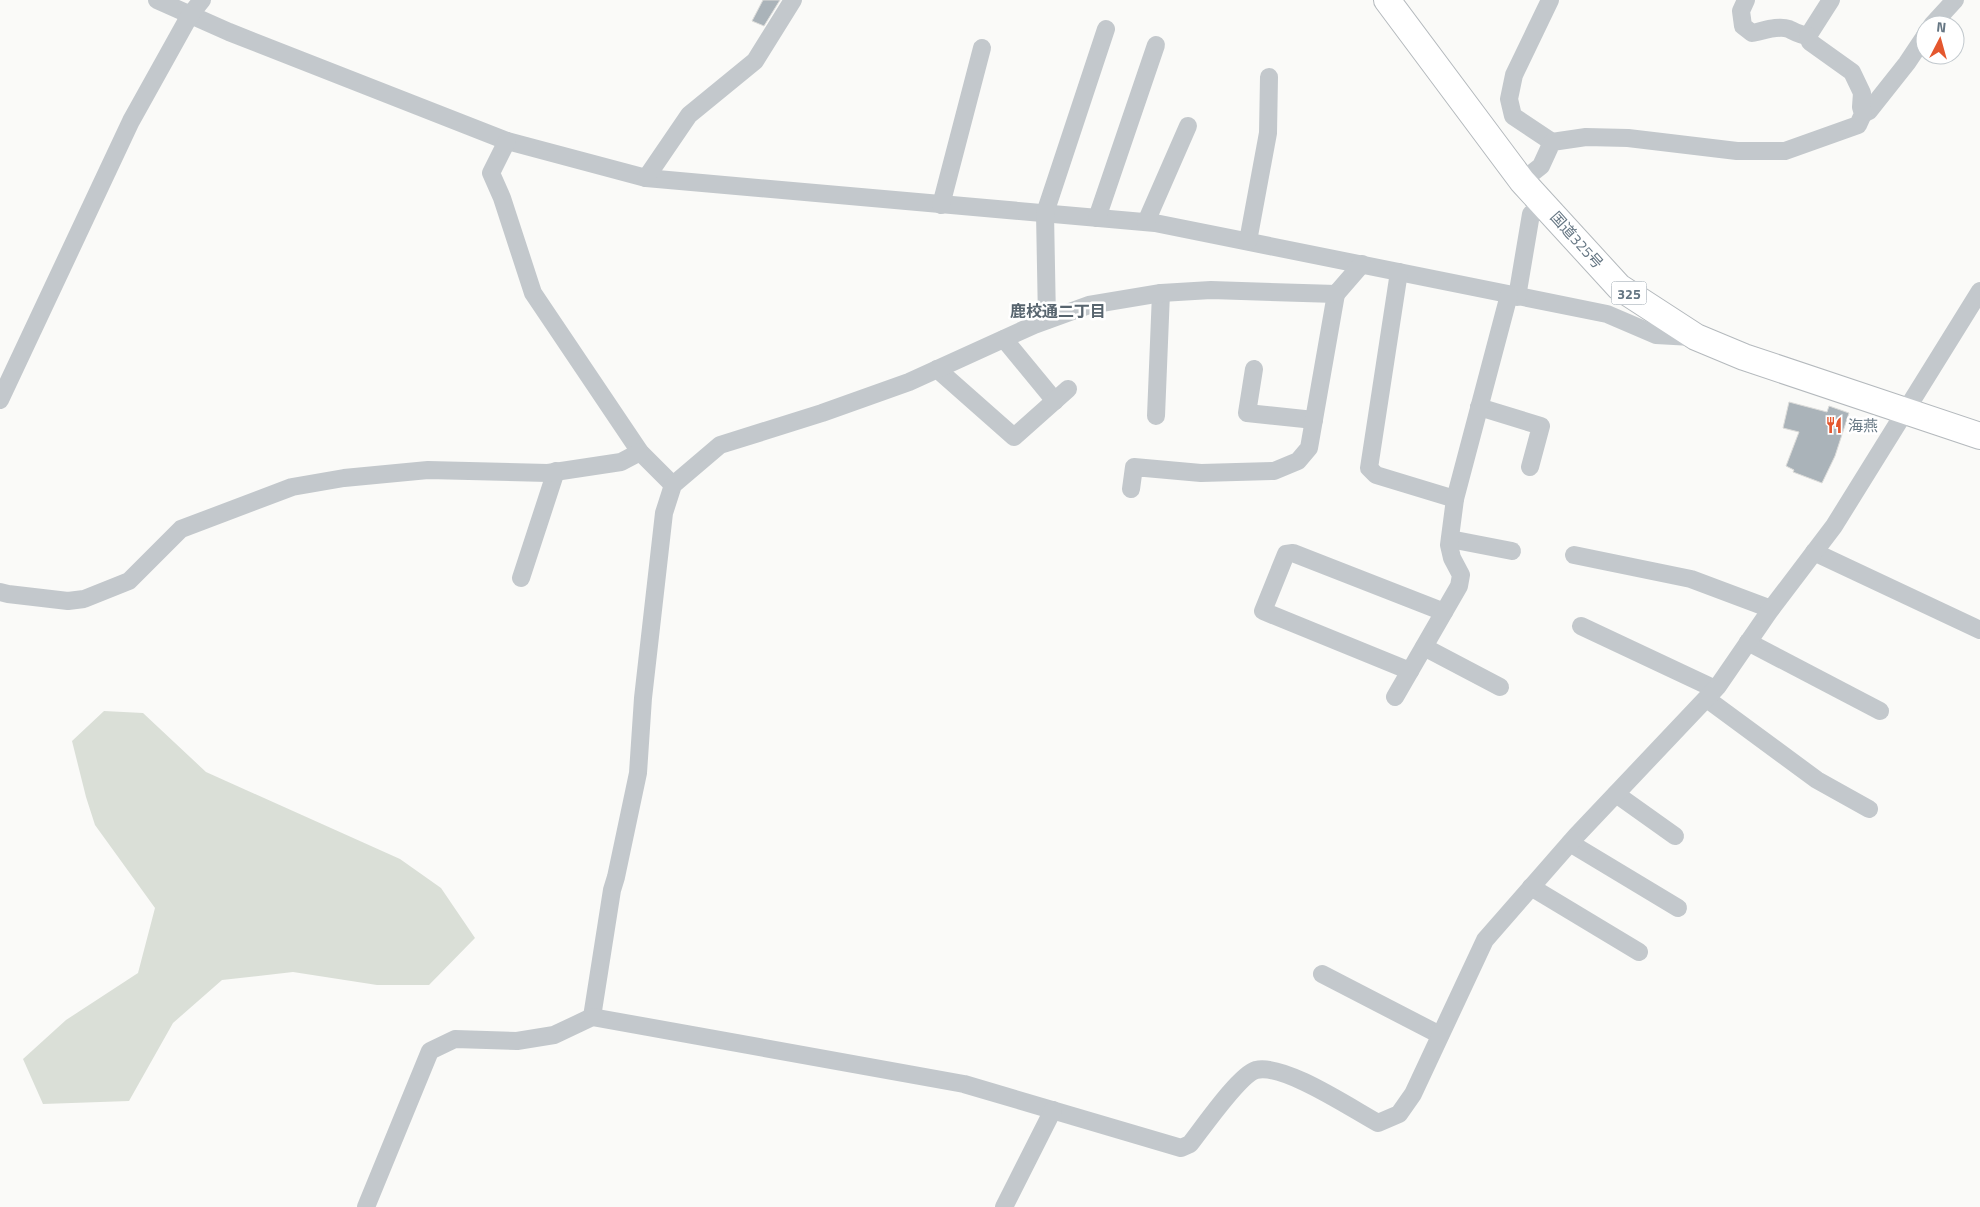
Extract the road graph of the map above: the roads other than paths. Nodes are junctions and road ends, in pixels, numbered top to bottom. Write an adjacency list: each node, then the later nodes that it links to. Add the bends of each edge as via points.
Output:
1 (157, 0): 9 (street)
2 (202, 0): 9 (street)
3 (793, 0): 21 (street, via 755,61 689,115)
4 (1387, 0): 22 (highway, 国道325号 / 325)
5 (1550, 0): 20 (street, via 1514,75 1509,99 1513,116)
6 (1746, 0): 12 (street, via 1741,11 1743,26 1752,33 1782,28)
7 (1831, 0): 12 (street)
8 (1954, 0): 10 (street)
9 (190, 15): 19 (street); 43 (street, via 131,121)
10 (1941, 15)
11 (1106, 29): 25 (street)
12 (1808, 36): 17 (street, via 1810,42 1852,72 1862,93)
13 (1156, 45): 26 (street)
14 (982, 48): 24 (street)
15 (1915, 51): 17 (street, via 1875,104)
16 (1268, 77): 28 (street, via 1268,133)
17 (1863, 114): 20 (street, via 1858,125 1785,151 1737,151 1628,138 1586,137)
18 (1188, 126): 27 (street)
19 (507, 141): 21 (street); 50 (street, via 491,173 533,292)
20 (1552, 142): 22 (street, via 1541,166)
21 (646, 178): 24 (street)
22 (1522, 181): 23 (highway, 国道325号 / 325)
23 (1543, 202): 31 (highway, 国道325号 / 325); 35 (street, via 1531,214)
24 (941, 204): 25 (street)
25 (1045, 213): 26 (street); 37 (street)
26 (1097, 218): 27 (street)
27 (1146, 222): 28 (street)
28 (1248, 242): 29 (street)
29 (1362, 264): 30 (street); 34 (street)
30 (1399, 272): 35 (street); 55 (street, via 1369,468 1376,475)
31 (1619, 287): 36 (street); 38 (highway, 国道325号 / 325)
32 (1980, 291): 46 (street)
33 (1161, 293): 34 (street, via 1211,290); 37 (street, via 1090,305); 47 (street)
34 (1336, 294): 48 (street)
35 (1513, 296): 36 (street); 45 (street)
36 (1607, 314): 38 (street, via 1656,334)
37 (1047, 320): 39 (street)
38 (1696, 337): 46 (highway, 国道325号 / 325, via 1744,357)
39 (1004, 338): 40 (street); 44 (street)
40 (937, 369): 44 (street, via 1014,437); 53 (street, via 822,413 720,446)
41 (1254, 370): 48 (street, via 1247,414)
42 (1068, 389): 44 (street)
43 (0, 400)
44 (1055, 401)
45 (1479, 406): 51 (street, via 1542,426); 55 (street)
46 (1904, 411): 49 (highway, 国道325号 / 325); 58 (street, via 1834,526)
47 (1156, 416)
48 (1314, 420): 54 (street, via 1310,448 1298,460 1274,471 1201,473 1134,467)
49 (1980, 436)
50 (640, 452): 52 (street, via 621,462); 53 (street)
51 (1530, 467)
52 (556, 471): 60 (street); 61 (street, via 428,470 292,487 181,529 129,581 84,599 68,601)
53 (673, 485): 81 (street, via 664,513 638,773 612,890)
54 (1131, 489)
55 (1455, 499): 56 (street)
56 (1450, 539): 57 (street); 63 (street, via 1452,558 1461,575 1459,586)
57 (1512, 551)
58 (1814, 552): 62 (street); 65 (street)
59 (1574, 555): 62 (street, via 1691,579)
60 (521, 578)
61 (0, 592)
62 (1771, 609): 66 (street)
63 (1444, 612): 67 (street); 68 (street, via 1293,553 1286,554 1264,611)
64 (1581, 626): 70 (street)
65 (1980, 630)
66 (1748, 642): 70 (street); 72 (street)
67 (1424, 647): 68 (street); 69 (street)
68 (1410, 671): 71 (street)
69 (1500, 687)
70 (1711, 694): 73 (street); 74 (street, via 1817,780)
71 (1395, 697)
72 (1880, 711)
73 (1616, 794): 75 (street); 76 (street)
74 (1870, 809)
75 (1675, 836)
76 (1570, 843): 77 (street); 78 (street)
77 (1531, 887): 79 (street); 82 (street, via 1485,940)
78 (1678, 908)
79 (1639, 952)
80 (1322, 974): 82 (street)
81 (592, 1017): 83 (street, via 964,1084); 84 (street, via 554,1036 517,1040 455,1039 430,1051)
82 (1440, 1035): 83 (street, via 1399,1114 1378,1123 1297,1078 1273,1069 1255,1070 1230,1092 1190,1144 1181,1148)
83 (1053, 1110): 85 (street)
84 (366, 1207)
85 (1004, 1207)

